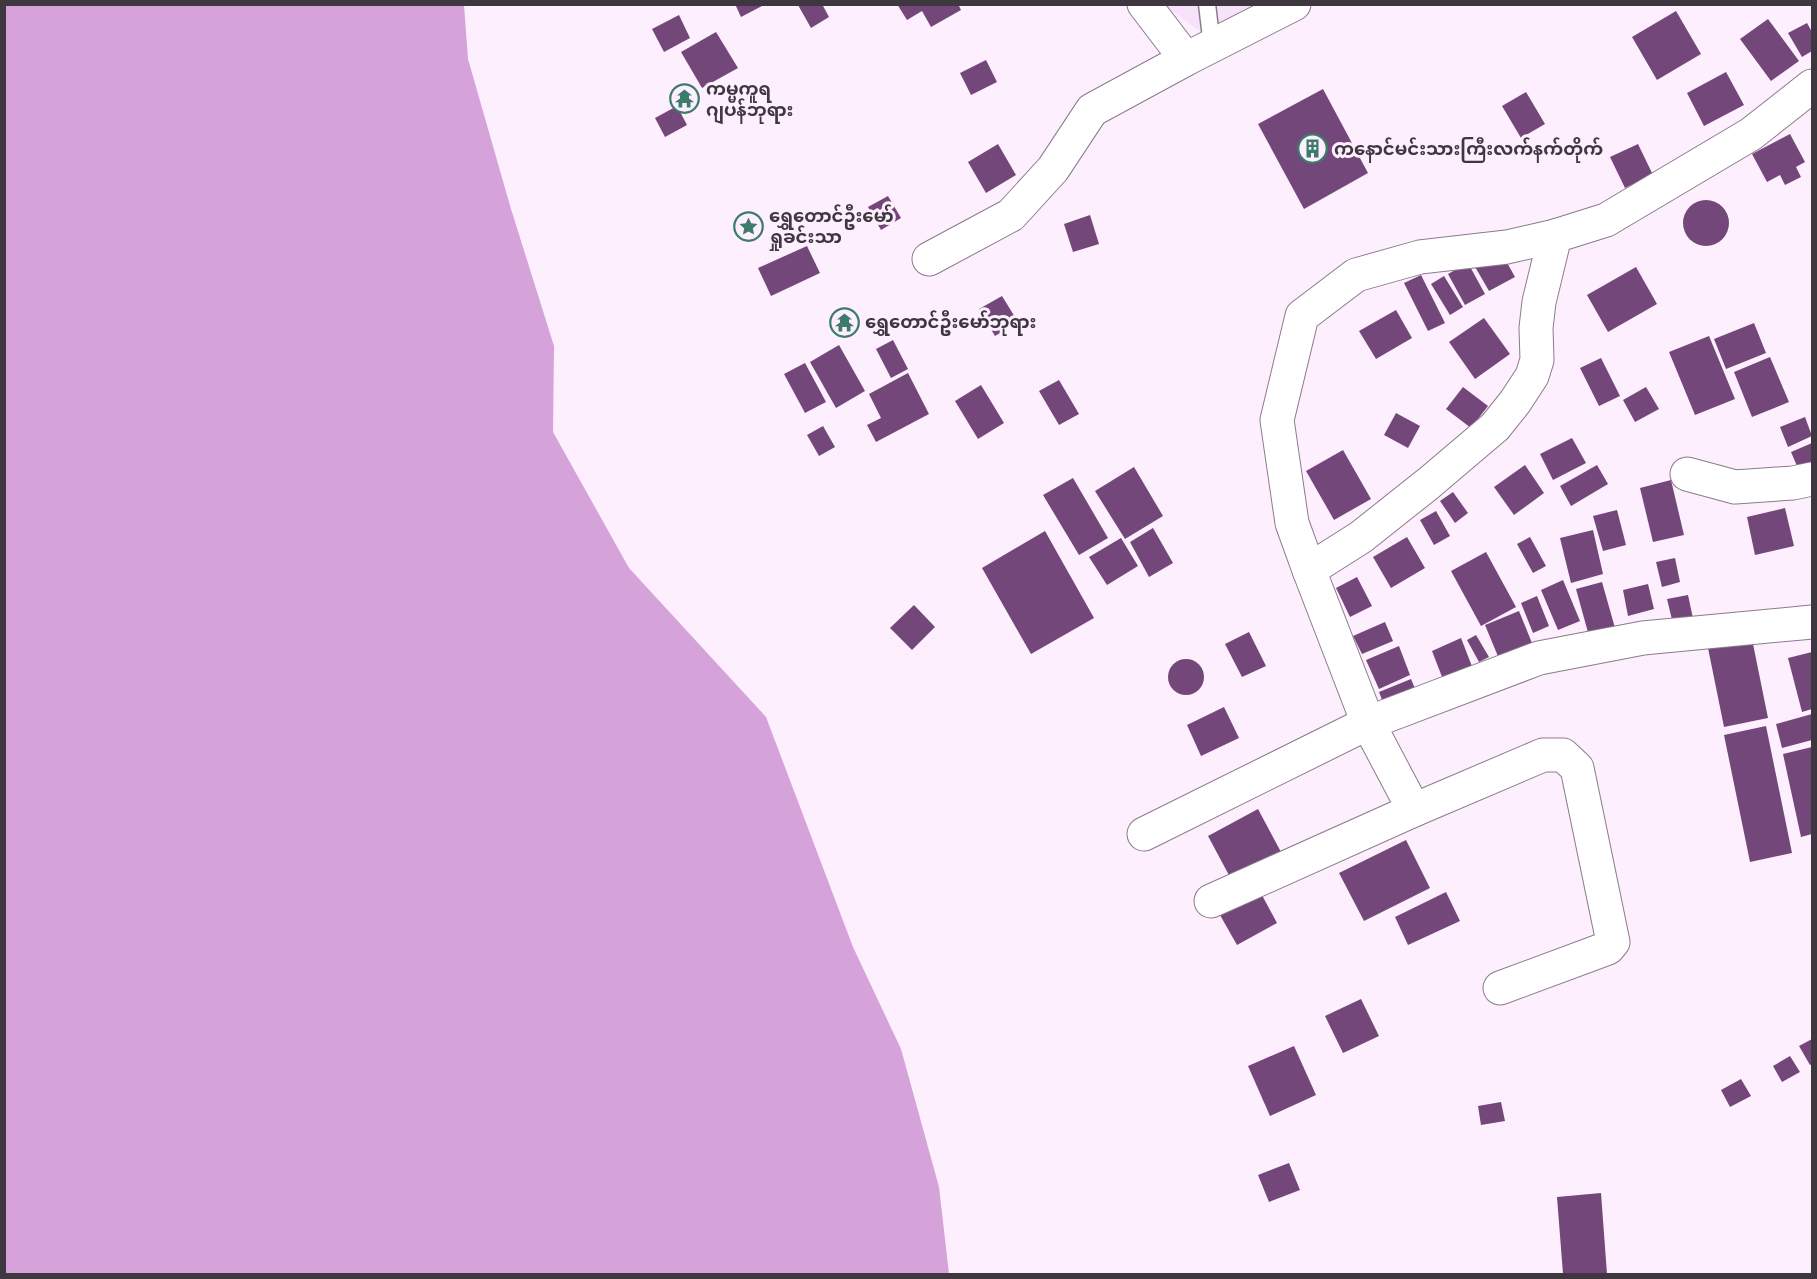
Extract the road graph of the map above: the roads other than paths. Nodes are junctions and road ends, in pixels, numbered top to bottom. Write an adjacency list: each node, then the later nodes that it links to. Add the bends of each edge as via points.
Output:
1 (1144, 4): 4 (street)
2 (1207, 4): 4 (lane)
3 (1294, 4): 4 (street)
4 (1199, 52): 7 (street, via 1092,110 1053,169 1011,215)
5 (1812, 86): 6 (street, via 1751,134 1606,220)
6 (1555, 236): 10 (street, via 1539,302 1538,360 1533,376 1515,402 1495,427 1429,483 1361,537); 10 (street, via 1507,247 1420,257 1356,275 1302,316 1277,420 1292,523)
7 (929, 259)
8 (1687, 474): 9 (street, via 1735,487)
9 (1812, 479)
10 (1309, 570): 12 (street)
11 (1812, 622): 12 (street, via 1643,638 1539,657)
12 (1368, 723): 13 (street); 14 (street)
13 (1414, 810): 15 (street); 16 (street, via 1543,755 1563,755 1577,768 1613,942 1608,948)
14 (1144, 834)
15 (1211, 901)
16 (1500, 988)

